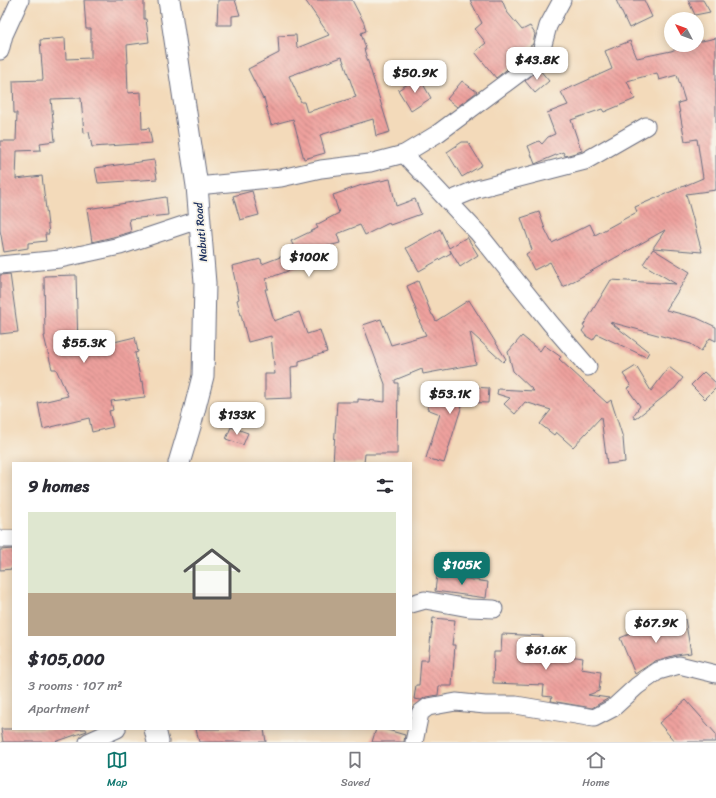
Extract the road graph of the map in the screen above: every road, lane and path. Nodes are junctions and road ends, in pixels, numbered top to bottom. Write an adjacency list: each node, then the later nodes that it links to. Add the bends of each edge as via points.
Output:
1 (20, 0): 4 (street, via 4,35)
2 (169, 0): 7 (street, Nabuti Road)
3 (562, 0): 6 (street, via 548,26 541,52 526,68 437,134)
4 (0, 51)
5 (646, 126): 8 (street, via 585,161 477,190)
6 (404, 154): 7 (street, via 370,163 321,169 281,178); 8 (street)
7 (197, 186): 9 (street, Nabuti Road)
8 (448, 201): 11 (street, via 478,233)
9 (201, 219): 10 (street, via 120,246 60,259); 12 (street, Nabuti Road, via 206,283 203,376)
10 (0, 265)
11 (588, 367)
12 (179, 462)
13 (0, 539): 14 (street)
14 (12, 539)
15 (412, 604): 16 (street, via 425,600 469,608)
16 (494, 609)
17 (716, 674): 22 (street, via 679,665 658,671 613,708 594,718 516,705 456,702 428,708 420,713)
18 (115, 730): 20 (street)
19 (155, 730): 21 (street)
20 (88, 742)
21 (158, 742)
22 (414, 742)

